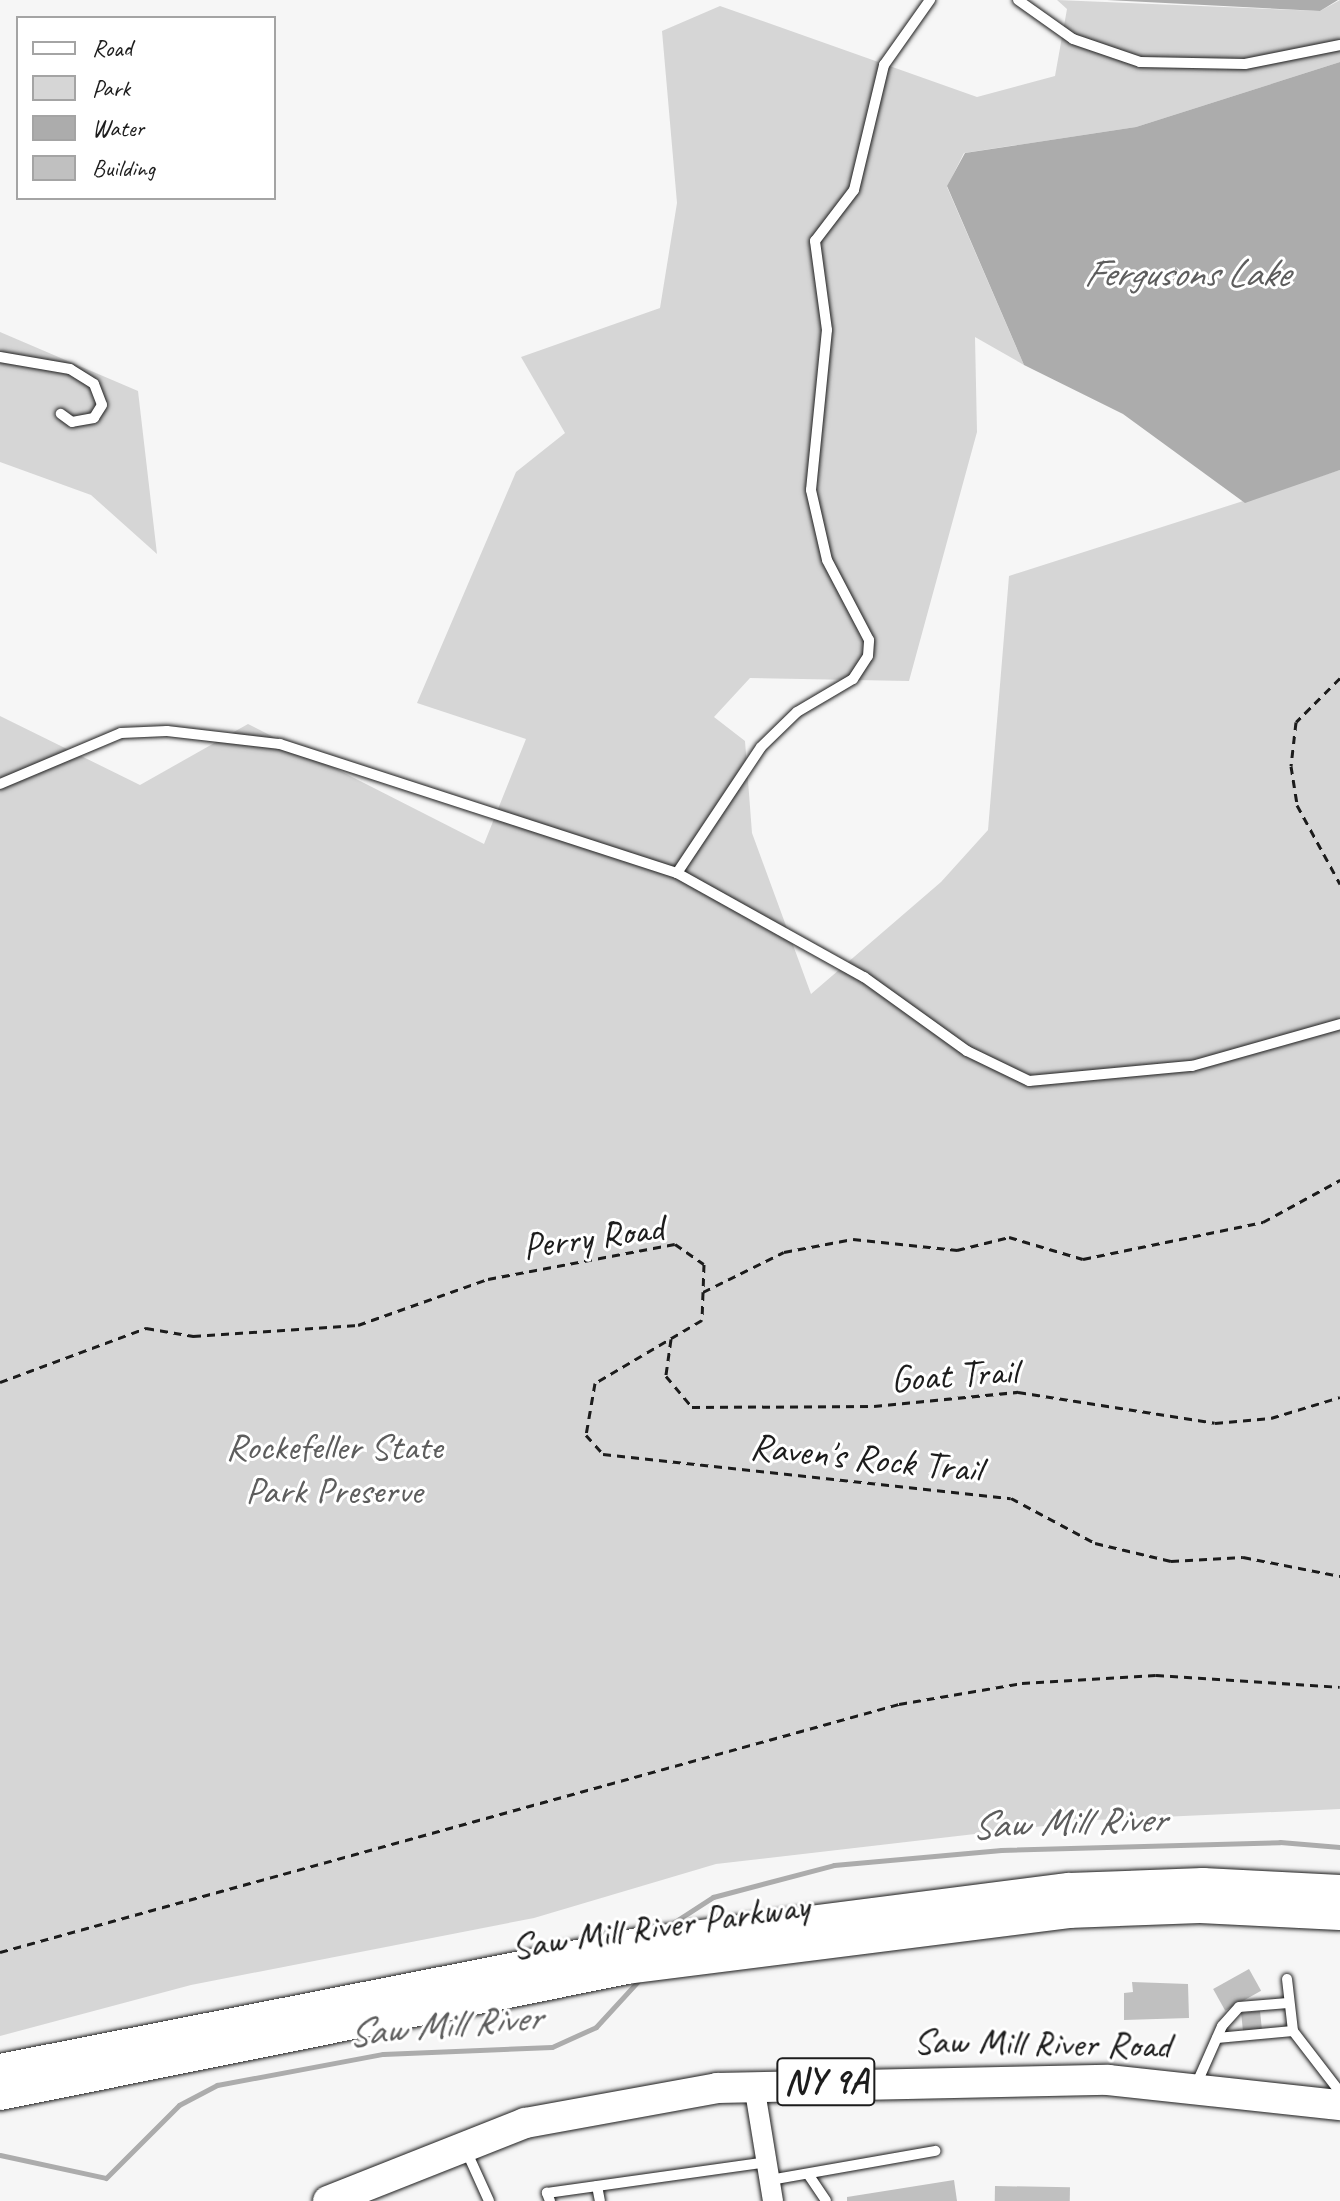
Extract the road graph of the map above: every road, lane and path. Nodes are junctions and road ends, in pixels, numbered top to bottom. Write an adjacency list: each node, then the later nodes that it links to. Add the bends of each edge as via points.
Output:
1 (930, 0): 8 (lane, via 884,65 854,190 815,241 827,330 811,490 827,560 869,640 868,656 853,679 797,712 761,747)
2 (1018, 0): 3 (lane, via 1073,39 1140,62 1245,64)
3 (1340, 45)
4 (0, 357): 5 (lane, via 70,369 101,394 94,418 72,422)
5 (61, 414)
6 (1340, 678): 9 (path, via 1296,722 1291,766 1297,805)
7 (0, 784): 8 (lane, via 121,733 167,731 280,744)
8 (677, 873): 10 (lane, via 864,977 967,1051 1029,1081 1192,1066)
9 (1340, 884)
10 (1340, 1024)
11 (1340, 1180): 12 (path, Perry Road, via 1263,1222 1083,1259 1009,1237 957,1250 853,1239 784,1252)
12 (703, 1292): 13 (path, Raven's Rock Trail, via 702,1320); 14 (path, Perry Road, via 704,1264 675,1244 488,1279 358,1325 193,1336 146,1328)
13 (671, 1339): 15 (path, Goat Trail, via 666,1376 692,1407 874,1406 1018,1392 1215,1423 1271,1418); 16 (path, Raven's Rock Trail, via 595,1383 586,1435 603,1454 1011,1498 1095,1543 1171,1561 1243,1557)
14 (0, 1382)
15 (1340, 1397)
16 (1340, 1576)
17 (1340, 1687): 22 (path, via 1156,1675 1022,1683 899,1704)
18 (1340, 1891): 23 (highway, Saw Mill River Parkway, via 1082,1888)
19 (1264, 1908): 20 (highway, Saw Mill River Parkway); 21 (highway); 23 (highway, Saw Mill River Parkway, via 1068,1912)
20 (1340, 1914)
21 (1340, 1924)
22 (0, 1952)
23 (668, 1952): 24 (highway, Saw Mill River Parkway)
24 (633, 1956): 29 (highway, Saw Mill River Parkway); 33 (highway, Saw Mill River Parkway)
25 (1287, 1979): 26 (lane)
26 (1288, 2003): 27 (lane); 28 (lane, via 1239,2007)
27 (1293, 2031): 28 (lane); 32 (lane)
28 (1217, 2038): 31 (lane)
29 (0, 2070)
30 (754, 2085): 31 (main road, Saw Mill River Road / NY 9A); 35 (main road, Saw Mill River Road / NY 9A, via 598,2105); 37 (street)
31 (1196, 2085): 34 (main road, Saw Mill River Road / NY 9A)
32 (1340, 2092)
33 (0, 2094)
34 (1340, 2105)
35 (463, 2143): 40 (main road, Saw Mill River Road / NY 9A); 41 (lane)
36 (935, 2151): 38 (lane)
37 (769, 2171): 38 (lane); 39 (lane); 44 (street)
38 (808, 2174): 45 (lane)
39 (597, 2186): 42 (lane, via 547,2193); 43 (lane)
40 (328, 2201)
41 (489, 2201)
42 (550, 2201)
43 (600, 2201)
44 (773, 2201)
45 (826, 2201)

